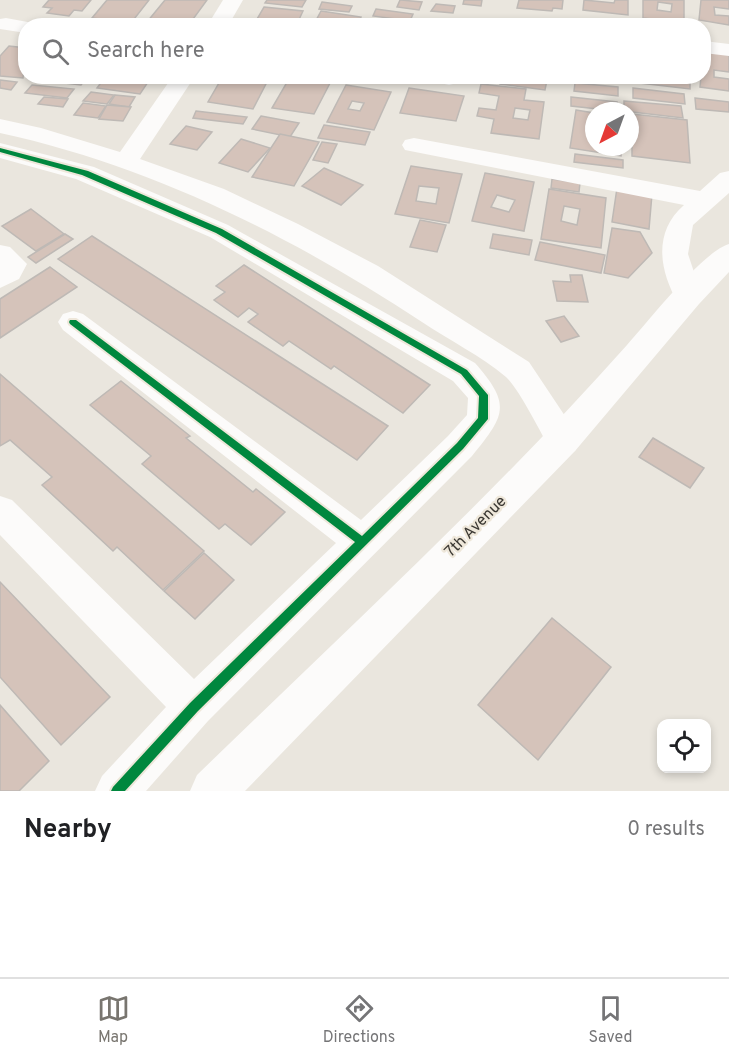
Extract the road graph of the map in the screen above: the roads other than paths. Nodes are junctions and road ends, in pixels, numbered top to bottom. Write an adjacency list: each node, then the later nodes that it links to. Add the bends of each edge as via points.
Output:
1 (233, 0): 2 (street)
2 (222, 18)
3 (711, 48): 4 (street)
4 (729, 50)
5 (179, 84): 9 (street)
6 (0, 126): 9 (street)
7 (414, 145): 11 (street)
8 (0, 150): 19 (street, via 85,173 219,231 464,372 484,395 483,419)
9 (126, 162): 17 (street, via 215,195 289,230 449,323 518,370)
10 (729, 179): 11 (street)
11 (704, 200): 15 (street, via 681,222 674,254)
12 (0, 254): 14 (street, via 13,264)
13 (729, 254): 15 (main road, 7th Avenue)
14 (0, 278)
15 (688, 296): 17 (main road, 7th Avenue)
16 (73, 322): 19 (street)
17 (563, 441): 22 (main road, 7th Avenue)
18 (0, 511): 20 (street)
19 (361, 541): 20 (street)
20 (194, 707): 21 (street)
21 (117, 791)
22 (213, 791)

